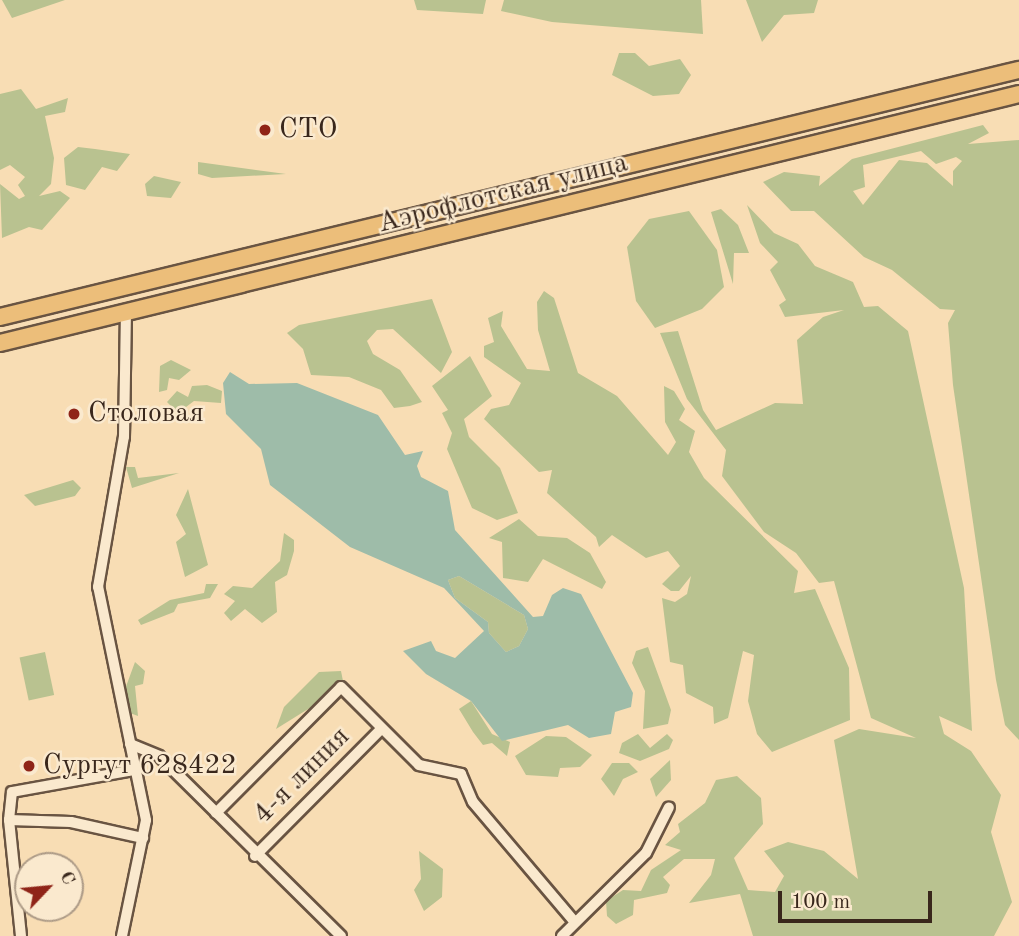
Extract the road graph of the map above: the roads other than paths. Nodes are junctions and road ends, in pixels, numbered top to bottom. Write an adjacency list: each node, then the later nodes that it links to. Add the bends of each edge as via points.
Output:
1 (1019, 70): 4 (main road, Аэрофлотская улица)
2 (1019, 94): 3 (main road, Аэрофлотская улица)
3 (126, 312): 5 (main road, Аэрофлотская улица); 7 (street, via 124,437 98,587)
4 (0, 317)
5 (0, 343)
6 (381, 729): 10 (street, via 341,687); 13 (street, 4-я линия); 14 (street, via 419,765 461,774 473,802)
7 (130, 744): 8 (street); 10 (street, via 159,756)
8 (134, 770): 11 (street, via 12,792); 12 (street)
9 (669, 807): 14 (street, via 646,853)
10 (216, 813): 13 (street)
11 (9, 820): 12 (street, via 71,822); 15 (street)
12 (144, 838): 16 (street)
13 (255, 856): 17 (street)
14 (574, 921): 18 (street)
15 (21, 935)
16 (122, 936)
17 (341, 936)
18 (562, 936)

